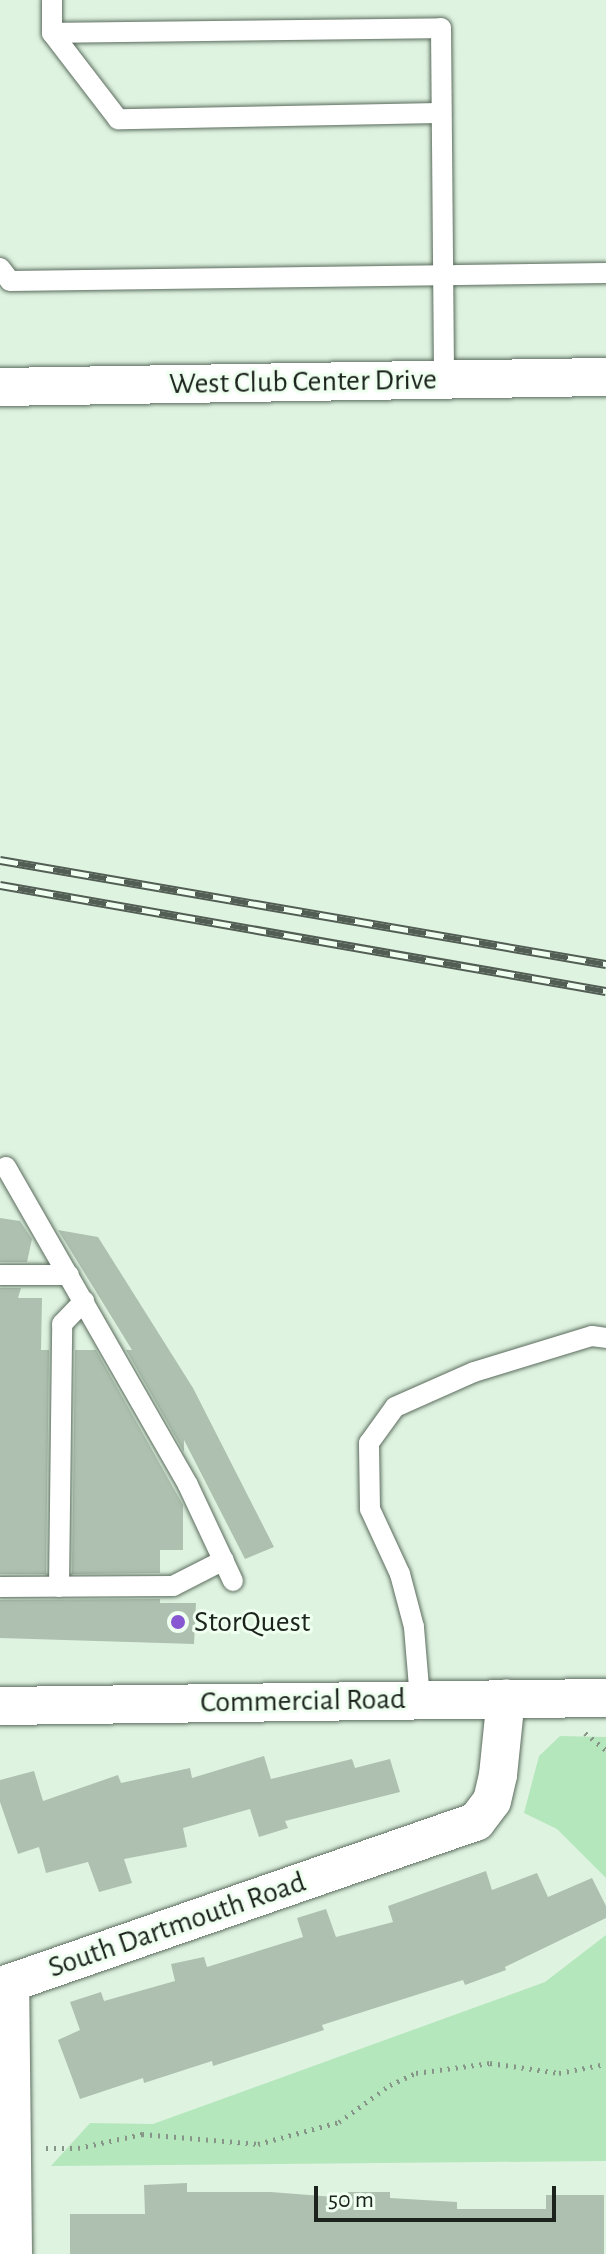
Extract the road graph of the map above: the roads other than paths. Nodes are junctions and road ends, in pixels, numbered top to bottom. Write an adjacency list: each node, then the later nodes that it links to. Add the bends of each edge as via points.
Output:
1 (52, 0): 2 (lane)
2 (52, 33): 3 (lane, via 118,119); 3 (lane, via 441,28)
3 (441, 113): 6 (lane)
4 (0, 268): 6 (lane, via 10,281)
5 (606, 273): 6 (lane)
6 (441, 277): 8 (lane)
7 (606, 377): 8 (street, West Club Center Drive)
8 (444, 379): 9 (street, West Club Center Drive)
9 (0, 387)
10 (6, 1167): 12 (lane)
11 (0, 1275): 12 (lane)
12 (69, 1275): 13 (lane)
13 (84, 1301): 15 (lane); 18 (lane, via 62,1324)
14 (606, 1338): 21 (lane, via 592,1336 474,1372 395,1407 369,1443 370,1509 404,1587 414,1627)
15 (224, 1560): 16 (lane); 18 (lane, via 173,1586)
16 (233, 1581)
17 (0, 1587): 18 (lane)
18 (59, 1587)
19 (506, 1698): 20 (street, Commercial Road); 21 (street, Commercial Road); 23 (street, South Dartmouth Road, via 492,1801 476,1822 10,1983)
20 (606, 1698)
21 (420, 1699): 22 (street, Commercial Road)
22 (0, 1706)
23 (13, 2254)

